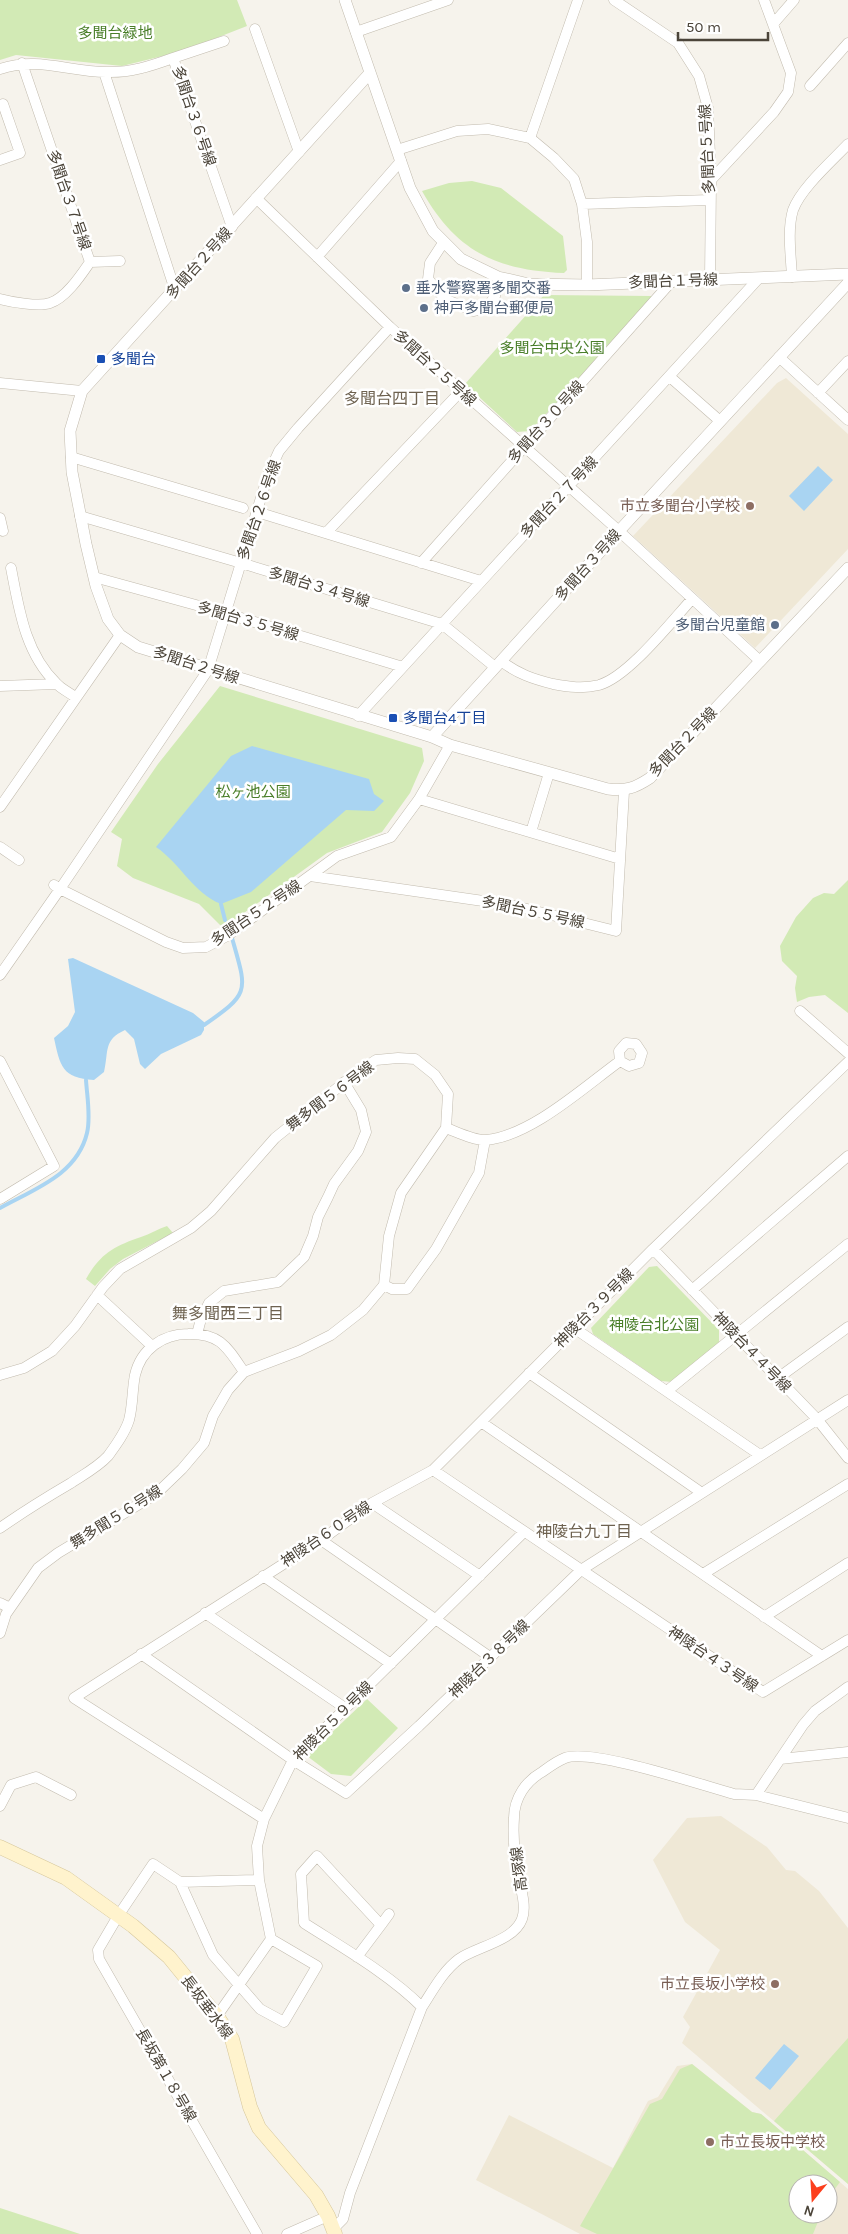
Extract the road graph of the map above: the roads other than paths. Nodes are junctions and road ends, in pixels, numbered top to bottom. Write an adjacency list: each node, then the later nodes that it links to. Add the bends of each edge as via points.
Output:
1 (345, 0): 9 (street, 多聞台１号線)
2 (448, 0): 9 (street)
3 (578, 0): 19 (street)
4 (614, 0): 24 (street, 多聞台５号線, via 678,43 700,76 708,108)
5 (764, 0): 7 (street)
6 (794, 0): 7 (street)
7 (774, 23): 24 (street, via 791,73 788,92 778,108)
8 (255, 29): 21 (street)
9 (356, 32): 16 (street, 多聞台１号線)
10 (224, 41): 12 (street)
11 (848, 43): 17 (street)
12 (174, 58): 15 (street, 多聞台３６号線, via 131,71); 28 (street, 多聞台３６号線)
13 (22, 63): 14 (street, 多聞台３６号線); 15 (street, 多聞台３６号線); 32 (street, 多聞台３７号線)
14 (0, 69)
15 (104, 72): 41 (street)
16 (369, 74): 21 (street, 多聞台２号線); 22 (street, 多聞台１号線)
17 (810, 86)
18 (0, 105): 23 (street, via 3,104 20,153)
19 (530, 138): 22 (street, via 488,129 465,131); 27 (street, via 574,179)
20 (848, 144): 35 (street, via 803,193 794,210)
21 (299, 152): 25 (street, 多聞台２号線)
22 (399, 156): 29 (street, 多聞台１号線, via 410,188); 30 (street)
23 (0, 160)
24 (711, 180): 26 (street, 多聞台５号線)
25 (256, 198): 28 (street, 多聞台２号線); 30 (street, 多聞台２５号線)
26 (710, 200): 27 (street); 37 (street, 多聞台５号線)
27 (582, 204): 40 (street, via 587,242)
28 (232, 227): 41 (street, 多聞台２号線)
29 (443, 243): 34 (street, 多聞台１号線, via 461,259); 34 (street, via 430,263 428,279 444,299 472,311 488,308 495,296)
30 (317, 257): 43 (street, 多聞台２５号線)
31 (120, 261): 32 (street)
32 (90, 262): 42 (street, 多聞台３７号線, via 73,287 50,303 14,303)
33 (848, 274): 35 (street, 多聞台１号線)
34 (498, 277): 40 (street, 多聞台１号線, via 529,284)
35 (792, 277): 36 (street, 多聞台１号線)
36 (759, 278): 37 (street, 多聞台１号線); 46 (street, 多聞台２７号線)
37 (710, 280): 38 (street, 多聞台１号線)
38 (672, 281): 40 (street, 多聞台１号線); 53 (street, 多聞台３０号線)
39 (848, 283): 44 (street, 多聞台３号線)
40 (587, 285)
41 (175, 290): 48 (street, 多聞台２号線)
42 (0, 299)
43 (390, 327): 49 (street, 多聞台２５号線); 57 (street, 多聞台２６号線, via 279,452)
44 (779, 358): 50 (street); 52 (street, 多聞台３号線)
45 (848, 361): 50 (street)
46 (670, 377): 52 (street); 55 (street, 多聞台２７号線)
47 (0, 383): 48 (street)
48 (82, 391): 54 (street, 多聞台２号線, via 70,431)
49 (461, 391): 53 (street, 多聞台２５号線); 62 (street)
50 (818, 393): 51 (street)
51 (848, 420)
52 (720, 421): 61 (street, 多聞台３号線)
53 (523, 447): 55 (street, 多聞台２５号線); 64 (street, 多聞台３０号線)
54 (71, 457): 56 (street); 58 (street, 多聞台２号線)
55 (568, 488): 61 (street, 多聞台２５号線); 68 (street, 多聞台２７号線)
56 (243, 508)
57 (257, 512): 62 (street); 63 (street, 多聞台２６号線)
58 (80, 516): 63 (street, 多聞台３４号線); 67 (street, 多聞台２号線)
59 (0, 518): 60 (street)
60 (3, 531)
61 (619, 531): 69 (street, 多聞台２５号線); 74 (street, 多聞台３号線)
62 (326, 533): 64 (street)
63 (241, 563): 70 (street, 多聞台２６号線); 71 (street, 多聞台３４号線)
64 (421, 563): 68 (street)
65 (10, 568): 77 (street, via 22,622 35,657)
66 (848, 568): 73 (street, 多聞台２号線)
67 (94, 577): 70 (street, 多聞台３５号線); 72 (street, 多聞台２号線, via 108,620)
68 (482, 581): 71 (street, 多聞台２７号線)
69 (692, 599): 73 (street, 多聞台２５号線); 74 (street, via 626,669 600,684 572,688 531,679)
70 (226, 613): 75 (street, 多聞台３５号線); 76 (street, 多聞台２６号線)
71 (442, 624): 74 (street); 75 (street, 多聞台２７号線)
72 (120, 635): 76 (street, 多聞台２号線, via 138,647); 79 (street)
73 (760, 661): 84 (street, 多聞台２号線, via 650,778 636,788)
74 (498, 664): 81 (street, 多聞台３号線)
75 (402, 667): 80 (street, 多聞台２７号線)
76 (208, 670): 80 (street, 多聞台２号線); 92 (street, 多聞台２６号線)
77 (56, 684): 78 (street); 79 (street)
78 (0, 686)
79 (75, 697): 86 (street)
80 (358, 716): 81 (street, 多聞台２号線)
81 (432, 738): 82 (street, 多聞台２号線)
82 (450, 745): 83 (street, 多聞台２号線); 85 (street, 多聞台５２号線)
83 (550, 773): 84 (street, 多聞台２号線); 87 (street)
84 (624, 791): 89 (street, 多聞台５５号線)
85 (420, 800): 87 (street); 91 (street, 多聞台５２号線, via 390,837 337,856)
86 (0, 807)
87 (531, 832): 89 (street)
88 (0, 847): 90 (street)
89 (620, 859): 91 (street, 多聞台５５号線, via 616,931 511,905)
90 (19, 860)
91 (310, 876): 92 (street, 多聞台５２号線, via 226,936 206,947 183,948)
92 (57, 887): 93 (street)
93 (0, 975)
94 (800, 1011): 95 (street)
95 (848, 1053)
96 (0, 1061): 103 (street, via 54,1166)
97 (620, 1061): 101 (street, via 532,1125)
98 (848, 1062): 105 (street, 神陵台３９号線)
99 (344, 1082): 100 (street, 舞多聞５６号線, via 376,1060 415,1059 435,1075 448,1094); 108 (street, 舞多聞５６号線, via 276,1138 204,1217 191,1228 120,1269); 111 (street, via 360,1110 366,1132 358,1151 334,1184 304,1257 278,1282 224,1291 209,1303)
100 (446, 1128): 101 (street); 106 (street, via 401,1193 389,1236)
101 (485, 1140): 106 (street, via 479,1173 436,1249 406,1289 392,1289)
102 (848, 1156): 107 (street)
103 (0, 1199)
104 (848, 1244): 112 (street)
105 (653, 1249): 107 (street, 神陵台４４号線); 110 (street, 神陵台３９号線)
106 (384, 1285): 114 (street, 舞多聞５６号線, via 363,1310 331,1335)
107 (692, 1290): 112 (street, 神陵台４４号線)
108 (97, 1296): 113 (street); 116 (street, 舞多聞５６号線, via 52,1351 24,1368)
109 (848, 1327): 117 (street)
110 (574, 1328): 115 (street, 神陵台３９号線); 118 (street)
111 (197, 1334): 113 (street, via 178,1334); 114 (street, via 214,1337 226,1346)
112 (735, 1334): 117 (street, 神陵台４４号線); 118 (street)
113 (152, 1346): 128 (street, via 138,1368 128,1422 106,1457)
114 (244, 1372): 138 (street, 舞多聞５６号線, via 228,1390 213,1416 204,1443 182,1469 156,1494 38,1568)
115 (529, 1373): 121 (street, 神陵台３９号線); 126 (street)
116 (0, 1375)
117 (778, 1378): 120 (street, 神陵台４４号線)
118 (667, 1391): 122 (street)
119 (848, 1400): 120 (street, 神陵台３８号線)
120 (817, 1419): 122 (street, 神陵台３８号線); 123 (street, 神陵台４４号線)
121 (481, 1422): 124 (street, 神陵台６０号線); 130 (street)
122 (760, 1455): 126 (street, 神陵台３８号線)
123 (848, 1458)
124 (433, 1470): 127 (street, 神陵台６０号線); 129 (street)
125 (848, 1484): 134 (street)
126 (702, 1492): 130 (street, 神陵台３８号線)
127 (372, 1503): 131 (street, 神陵台６０号線); 136 (street)
128 (0, 1528)
129 (524, 1532): 133 (street); 136 (street, 神陵台５９号線)
130 (641, 1532): 133 (street, 神陵台３８号線); 134 (street)
131 (321, 1540): 135 (street, 神陵台６０号線); 141 (street)
132 (848, 1564): 140 (street)
133 (581, 1570): 145 (street, 神陵台４３号線, via 763,1692); 146 (street, 神陵台３８号線)
134 (703, 1574): 140 (street)
135 (263, 1576): 139 (street, 神陵台６０号線); 147 (street)
136 (480, 1576): 141 (street, 神陵台５９号線)
137 (0, 1603): 138 (street)
138 (10, 1608): 142 (street, 舞多聞５６号線)
139 (205, 1613): 144 (street, 神陵台６０号線); 149 (street)
140 (764, 1617): 145 (street)
141 (434, 1620): 146 (street); 147 (street, 神陵台５９号線)
142 (0, 1633)
143 (848, 1640): 145 (street, 神陵台４３号線)
144 (141, 1654): 152 (street, 神陵台３８号線); 158 (street, via 74,1698)
145 (822, 1656)
146 (490, 1658): 152 (street, 神陵台３８号線, via 346,1793)
147 (391, 1664): 149 (street, 神陵台５９号線)
148 (848, 1687): 151 (street, via 815,1711)
149 (345, 1708): 152 (street, 神陵台５９号線)
150 (848, 1752): 151 (street)
151 (780, 1759): 155 (street)
152 (293, 1760): 158 (street, 神陵台５９号線)
153 (5, 1786): 154 (street, via 36,1776); 156 (street)
154 (71, 1795)
155 (756, 1795): 157 (street, 高塚線); 168 (street, 高塚線, via 734,1794 605,1759 582,1756 566,1758 532,1777 520,1794 513,1817 522,1918 516,1928 499,1940 459,1959 438,1980)
156 (0, 1806)
157 (848, 1818)
158 (264, 1819): 160 (street, 神陵台５９号線, via 257,1846)
159 (0, 1847): 163 (main road, 長坂垂水線, via 66,1878)
160 (259, 1880): 161 (street); 165 (street, 神陵台５９号線)
161 (180, 1882): 163 (street, 長坂第１８号線, via 153,1864); 167 (street, via 213,1955)
162 (389, 1914): 164 (street)
163 (118, 1916): 169 (main road, 長坂垂水線, via 169,1957); 171 (street, 長坂第１８号線, via 98,1950 99,1959)
164 (381, 1925): 166 (street); 166 (street, via 317,1856 301,1874 304,1923)
165 (271, 1939): 167 (street); 167 (street, via 317,1966 284,2022 260,2009)
166 (357, 1957): 168 (street)
167 (238, 1984): 169 (street)
168 (422, 2007): 170 (street, 高塚線, via 353,2185 343,2219)
169 (217, 2016): 170 (main road, 長坂垂水線, via 232,2039 250,2107 259,2128 316,2195)
170 (332, 2226): 172 (street)
171 (256, 2234)
172 (287, 2234)

